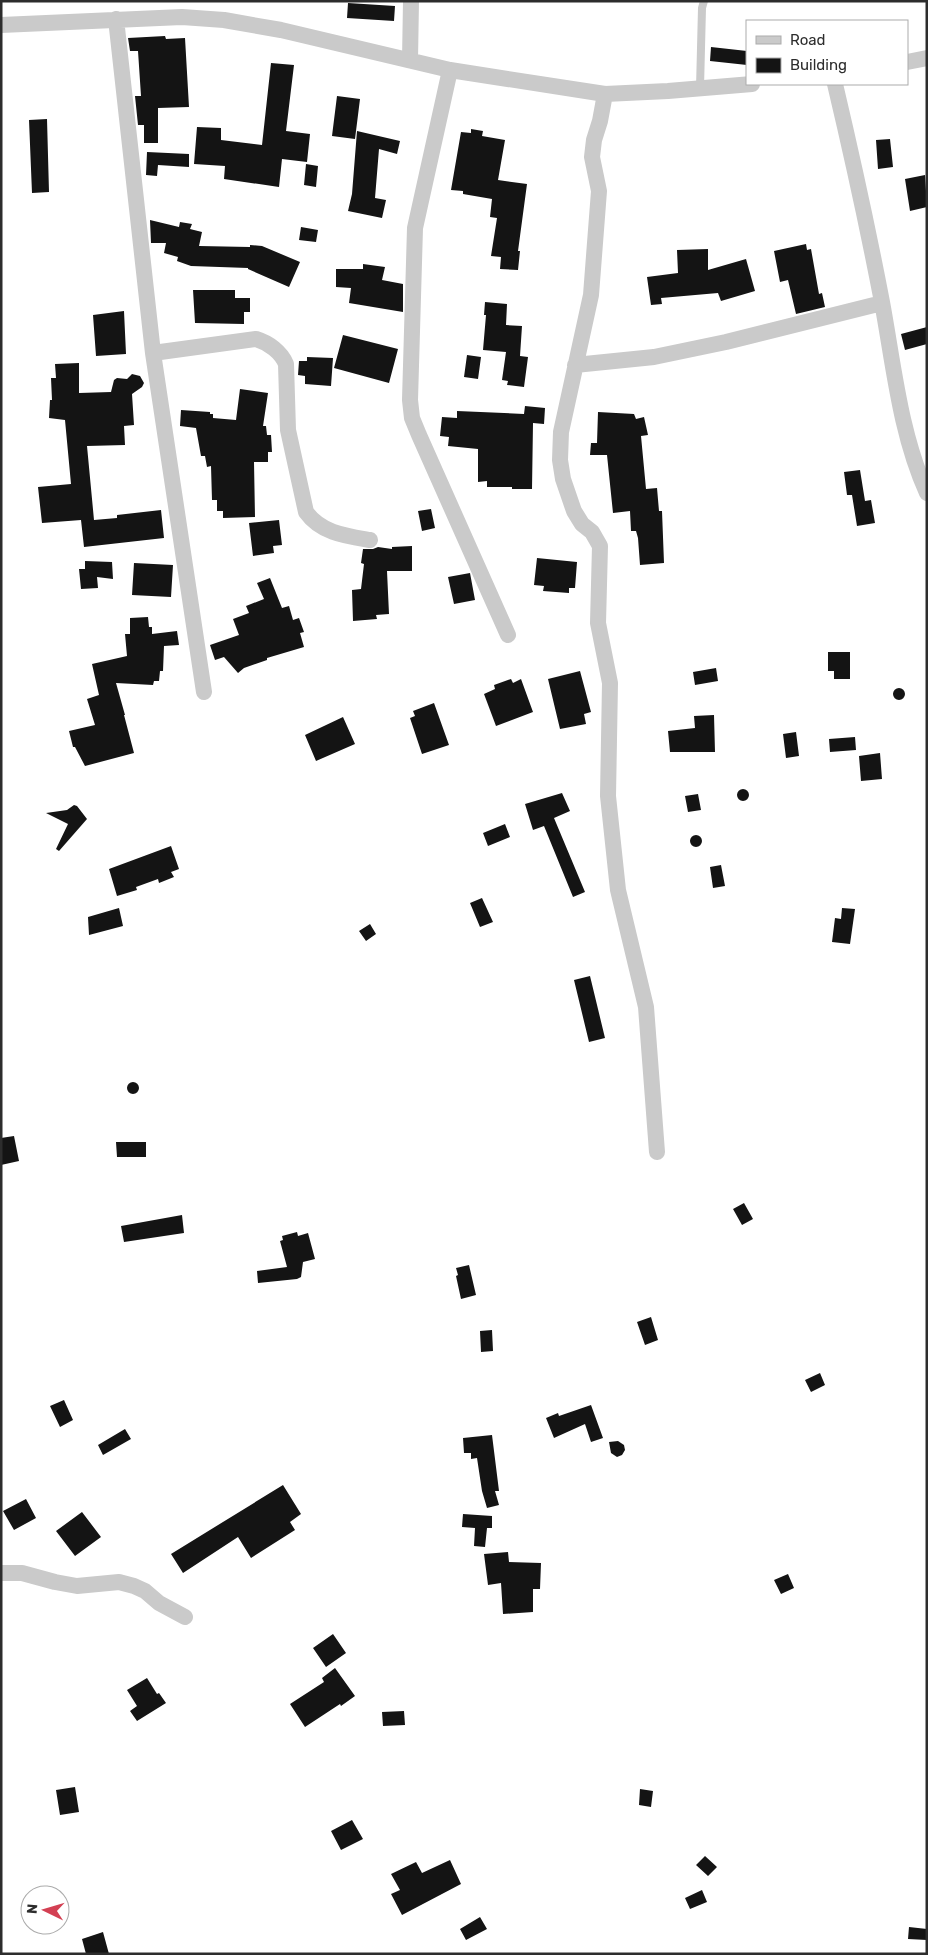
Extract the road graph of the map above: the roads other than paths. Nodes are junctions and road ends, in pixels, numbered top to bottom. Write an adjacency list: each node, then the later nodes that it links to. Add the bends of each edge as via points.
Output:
1 (411, 1): 6 (street)
2 (704, 1): 11 (lane)
3 (116, 19): 4 (street); 6 (street, via 182,17 224,20); 14 (street)
4 (1, 25)
5 (927, 58): 7 (street)
6 (410, 60): 8 (street)
7 (908, 62)
8 (450, 70): 12 (street); 18 (street, via 415,228 410,400 412,418 419,435)
9 (746, 84): 11 (street)
10 (835, 85): 13 (street)
11 (700, 88): 12 (street)
12 (605, 94): 15 (street, via 592,157 599,191 591,295)
13 (882, 303): 15 (street, via 654,357); 16 (street, via 900,410 911,453)
14 (153, 353): 17 (street, via 256,339 275,350 286,364 288,430 306,512 322,528); 19 (street)
15 (576, 366): 20 (street, via 561,432 560,460 574,511 600,546 598,622 610,683 608,796 618,890 646,1006)
16 (927, 493)
17 (370, 540)
18 (508, 635)
19 (204, 692)
20 (657, 1152)
21 (1, 1573): 22 (street, via 22,1573 77,1586 119,1582 145,1591)
22 (185, 1617)

